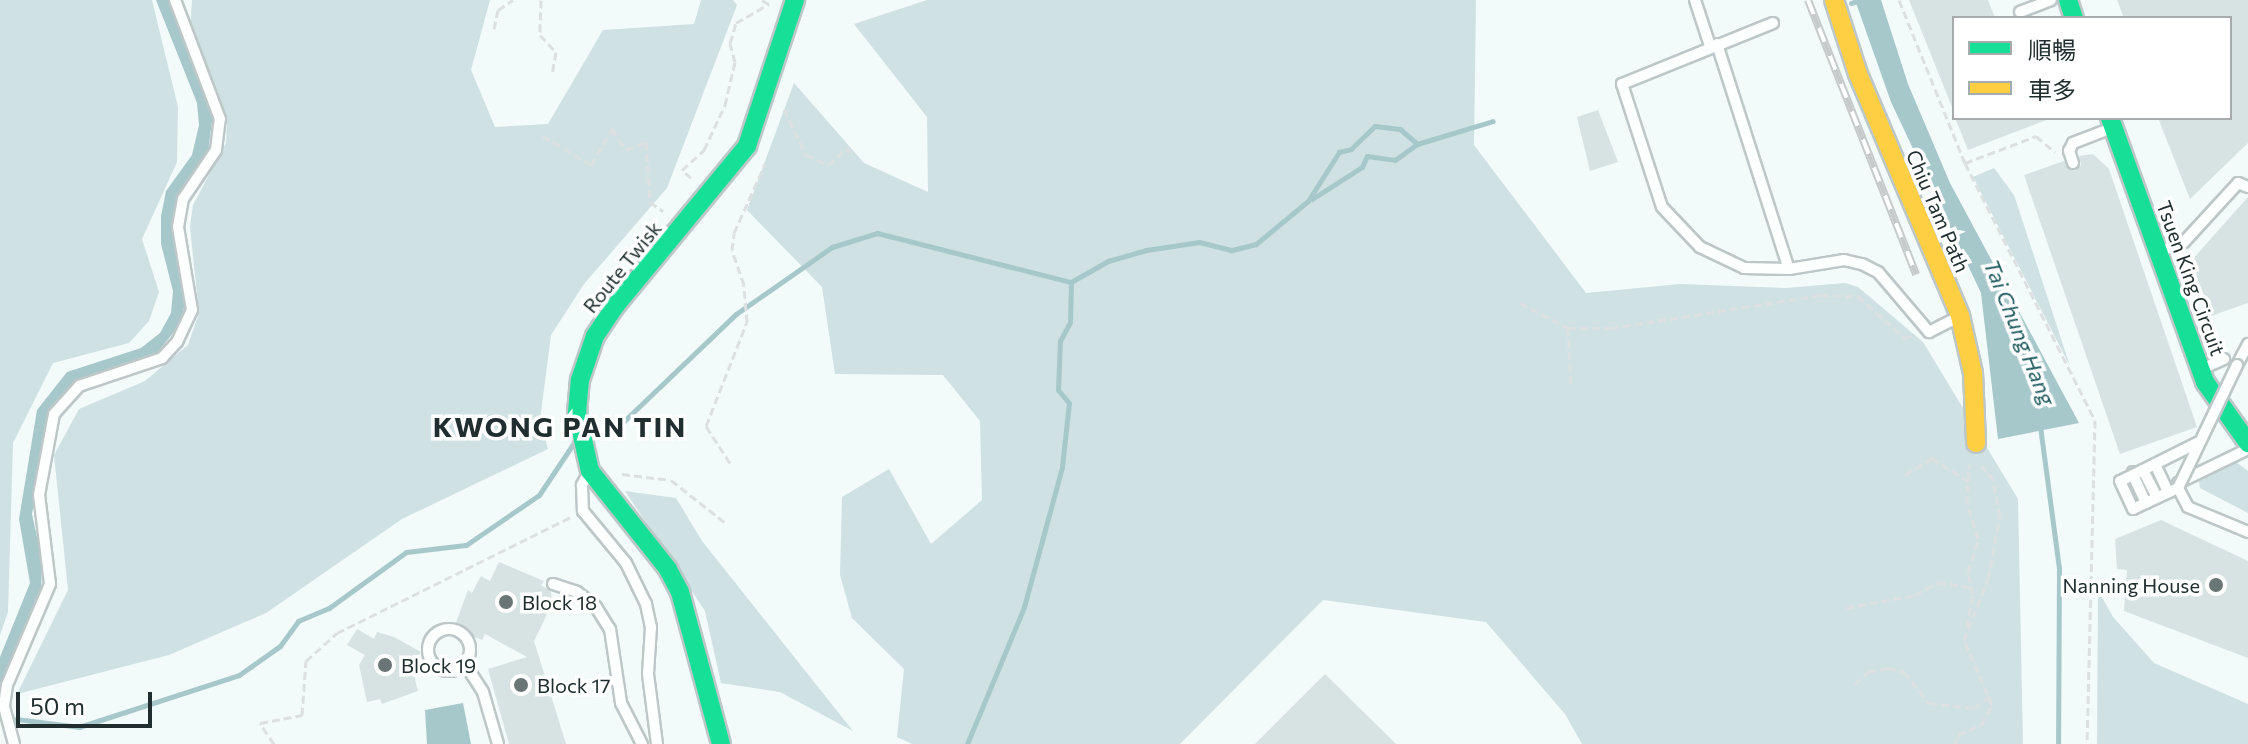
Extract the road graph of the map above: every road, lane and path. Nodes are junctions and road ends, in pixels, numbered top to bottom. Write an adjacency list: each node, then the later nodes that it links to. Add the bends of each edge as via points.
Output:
1 (175, 0): 57 (lane, via 220,119 216,150 183,199 178,227 192,310 177,342 162,358 79,386 54,414 39,495 50,584 7,685 4,706)
2 (513, 0): 12 (path, via 498,10)
3 (541, 0): 14 (path, via 540,35 556,52)
4 (795, 0): 18 (main road, Route Twisk)
5 (1695, 0): 13 (lane)
6 (1834, 0): 28 (main road, Chiu Tam Path, via 1858,74)
7 (1899, 0): 21 (path)
8 (2051, 0): 10 (lane)
9 (769, 4): 23 (path, via 736,23 730,43 735,62 716,131 682,170)
10 (2020, 12)
11 (1773, 23): 13 (lane)
12 (494, 29)
13 (1714, 45): 26 (lane); 26 (lane, via 1622,84 1646,166 1662,207 1700,247 1744,268)
14 (552, 75)
15 (783, 107): 19 (path, via 806,155 828,165 846,149)
16 (2112, 123): 20 (lane, via 2073,143); 25 (main road, Tsuen King Circuit)
17 (543, 136): 24 (path, via 591,165 612,129 626,150 646,142 650,202 667,212 679,202)
18 (747, 146): 23 (main road, Route Twisk); 39 (path, via 766,161 734,233 732,250 744,285 747,322 706,426)
19 (850, 152)
20 (2071, 158): 21 (path, via 2060,157 2036,136)
21 (1965, 163): 64 (path, via 2095,420)
22 (2248, 187): 25 (lane, via 2238,183 2184,242)
23 (709, 194): 24 (main road, Route Twisk)
24 (693, 216): 41 (main road, Route Twisk, via 595,336 580,380 582,444)
25 (2157, 253): 33 (main road, Tsuen King Circuit)
26 (1789, 269): 30 (lane, via 1844,260 1862,264 1878,272)
27 (1520, 303): 29 (path)
28 (1960, 316): 30 (lane); 37 (main road, Chiu Tam Path, via 1973,373)
29 (1568, 328): 30 (path, via 1611,328 1821,295 1858,296 1904,338); 34 (path)
30 (1929, 332)
31 (2248, 344): 36 (lane, bridge)
32 (2224, 359): 33 (lane)
33 (2201, 370): 35 (main road, Tsuen King Circuit)
34 (1571, 387)
35 (2224, 415): 38 (main road, Tsuen King Circuit); 38 (lane, via 2205,436 2133,472 2130,481 2138,497 2146,499)
36 (2197, 443): 40 (lane, bridge); 45 (lane, bridge)
37 (1976, 444): 44 (path); 53 (path, via 1983,469 1993,480 2000,516 1988,579)
38 (2248, 446)
39 (730, 463)
40 (2155, 464): 42 (lane, bridge); 45 (lane, bridge)
41 (590, 471): 47 (lane, via 582,485); 48 (path, via 671,480); 62 (main road, Route Twisk, via 668,569 680,592)
42 (2138, 472): 46 (lane, bridge); 46 (lane, bridge, via 2120,481 2133,509)
43 (1905, 475): 44 (path, via 1932,458)
44 (1968, 481): 51 (path, via 1967,504 1978,539 1968,572)
45 (2173, 490): 46 (lane, bridge); 49 (lane, bridge, via 2188,507)
46 (2157, 498)
47 (583, 511): 58 (path, via 337,633 306,661 302,715 260,723); 61 (lane, via 626,563 646,604)
48 (727, 524)
49 (2248, 532)
50 (553, 584): 60 (lane, via 587,600 610,629 621,703)
51 (1973, 588): 52 (path, via 1938,582 1915,595); 53 (path)
52 (1846, 608)
53 (1967, 630): 56 (path, via 1967,653)
54 (465, 664): 54 (lane, via 453,671 433,663 428,649 433,636 446,629 460,632 470,650); 59 (lane, via 483,692)
55 (1855, 684): 56 (path, via 1868,672 1888,668 1904,672 1929,703 1974,708)
56 (1991, 695): 63 (path, via 1987,720 1958,735)
57 (14, 744)
58 (274, 744)
59 (498, 744)
60 (642, 744)
61 (657, 744)
62 (721, 744)
63 (1955, 744)
64 (2087, 744)

